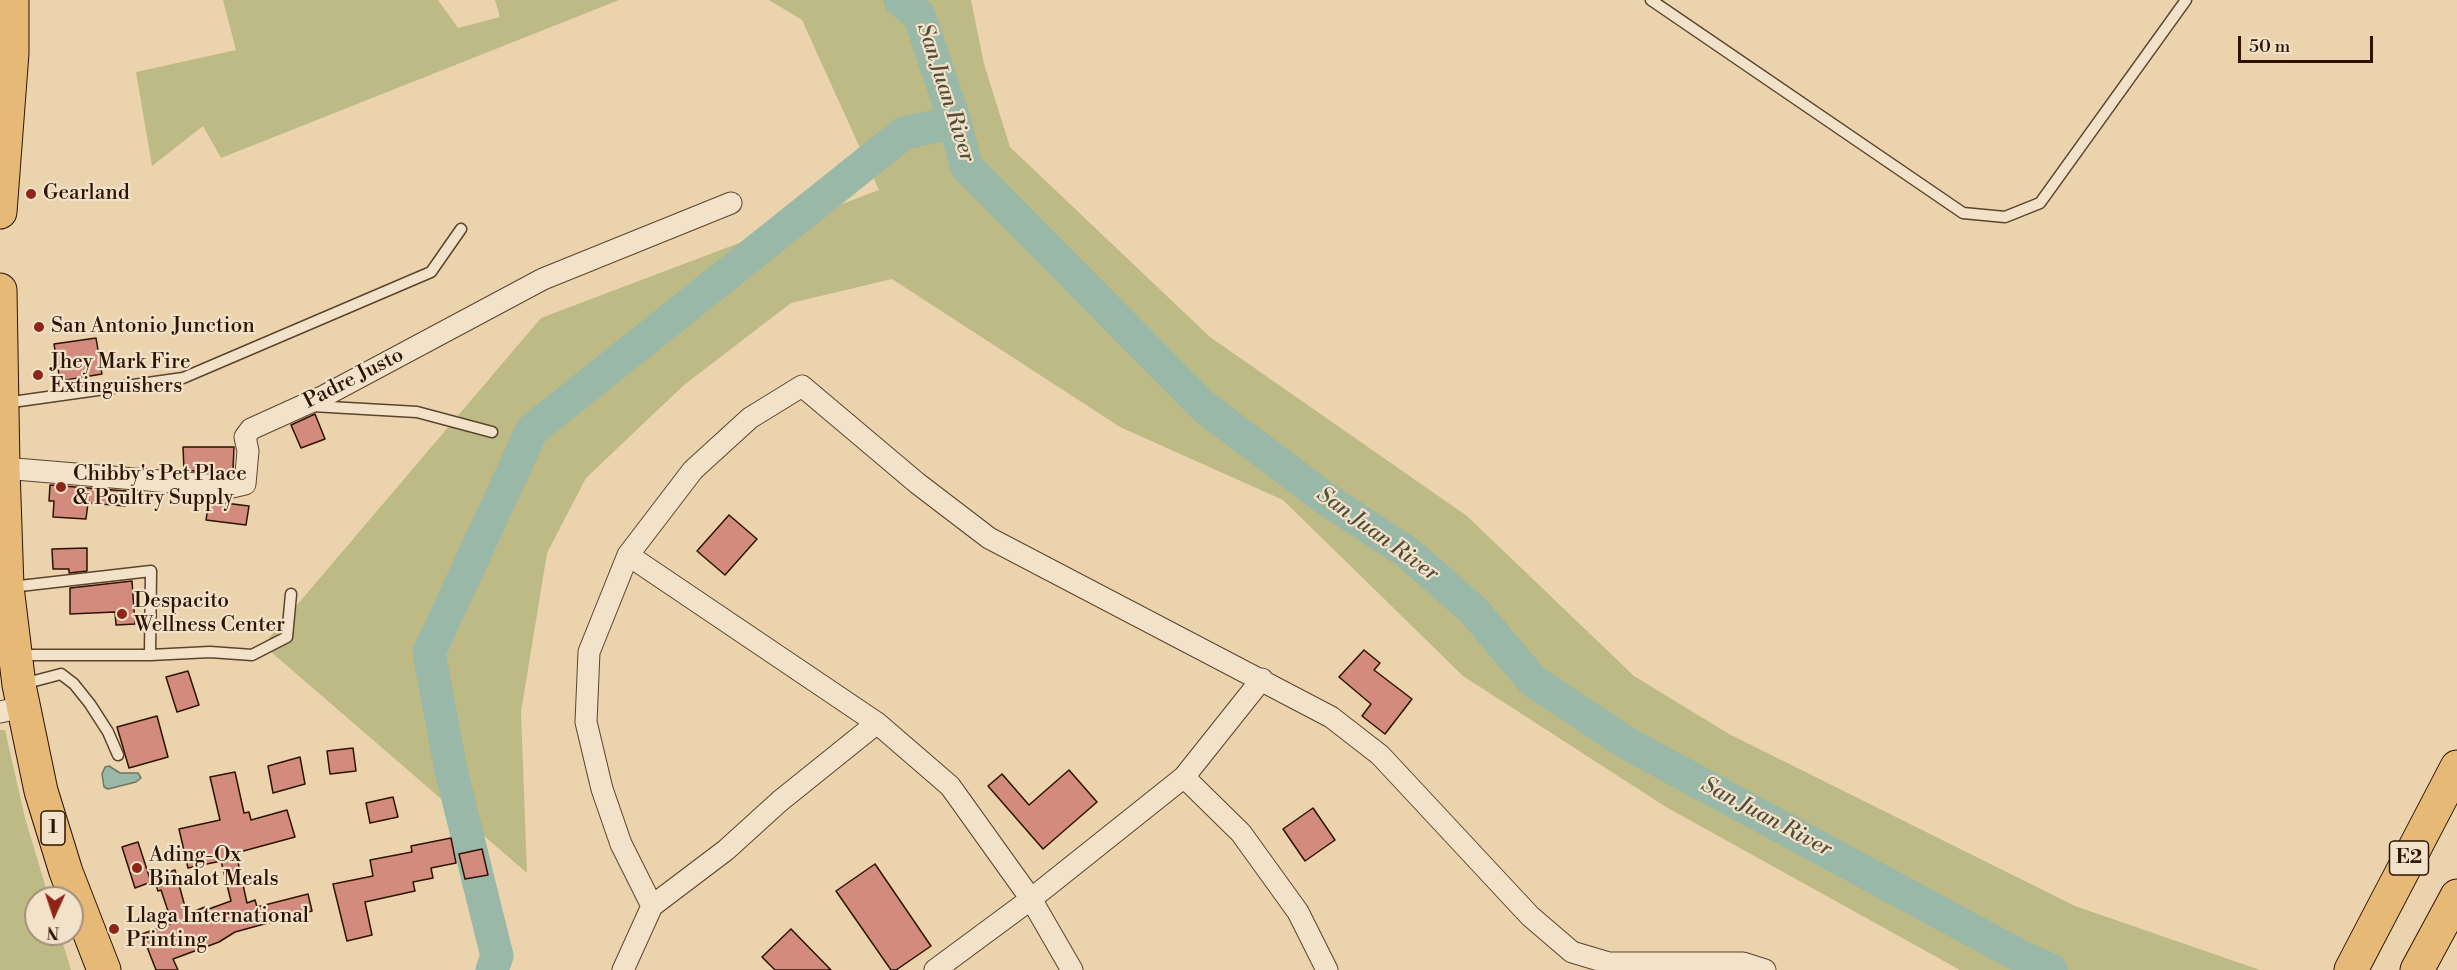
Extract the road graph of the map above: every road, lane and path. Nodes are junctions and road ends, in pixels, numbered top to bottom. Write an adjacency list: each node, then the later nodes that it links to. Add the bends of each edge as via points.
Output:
1 (12, 0): 5 (highway)
2 (1651, 0): 3 (lane, via 1963,213 2005,218 2040,203)
3 (2186, 0)
4 (731, 203): 9 (street, Padre Justo, via 543,279)
5 (0, 212)
6 (461, 229): 8 (lane, via 431,272 183,378)
7 (0, 290): 8 (highway, 1)
8 (2, 404): 11 (highway, 1)
9 (303, 405): 10 (lane, via 417,412); 11 (street, Padre Justo, via 251,429 245,437 245,484)
10 (492, 432)
11 (3, 468): 14 (highway, 1)
12 (628, 555): 16 (street, via 693,470 750,417 802,386 989,538); 18 (street); 24 (street, via 589,652 586,722 602,789 621,844)
13 (291, 594): 15 (lane, via 287,637 252,655)
14 (6, 607): 15 (lane, via 151,571); 17 (highway, 1)
15 (150, 655): 17 (lane)
16 (1262, 679): 21 (street); 26 (street, via 1331,717 1380,754 1530,916 1572,951 1609,963)
17 (12, 689): 19 (lane, via 61,674 90,704); 27 (highway, 1, via 66,872)
18 (877, 723): 23 (street, via 950,786); 24 (street, via 726,850)
19 (118, 755)
20 (2457, 767): 25 (highway, E2)
21 (1184, 777): 23 (street); 31 (street, via 1241,833 1298,912)
22 (2457, 896): 33 (highway)
23 (1031, 899): 29 (street); 30 (street)
24 (652, 906): 28 (street)
25 (2356, 960)
26 (1646, 966): 32 (street, via 1743,963)
27 (104, 969)
28 (623, 970)
29 (935, 970)
30 (1072, 970)
31 (1326, 970)
32 (1765, 970)
33 (2417, 970)

